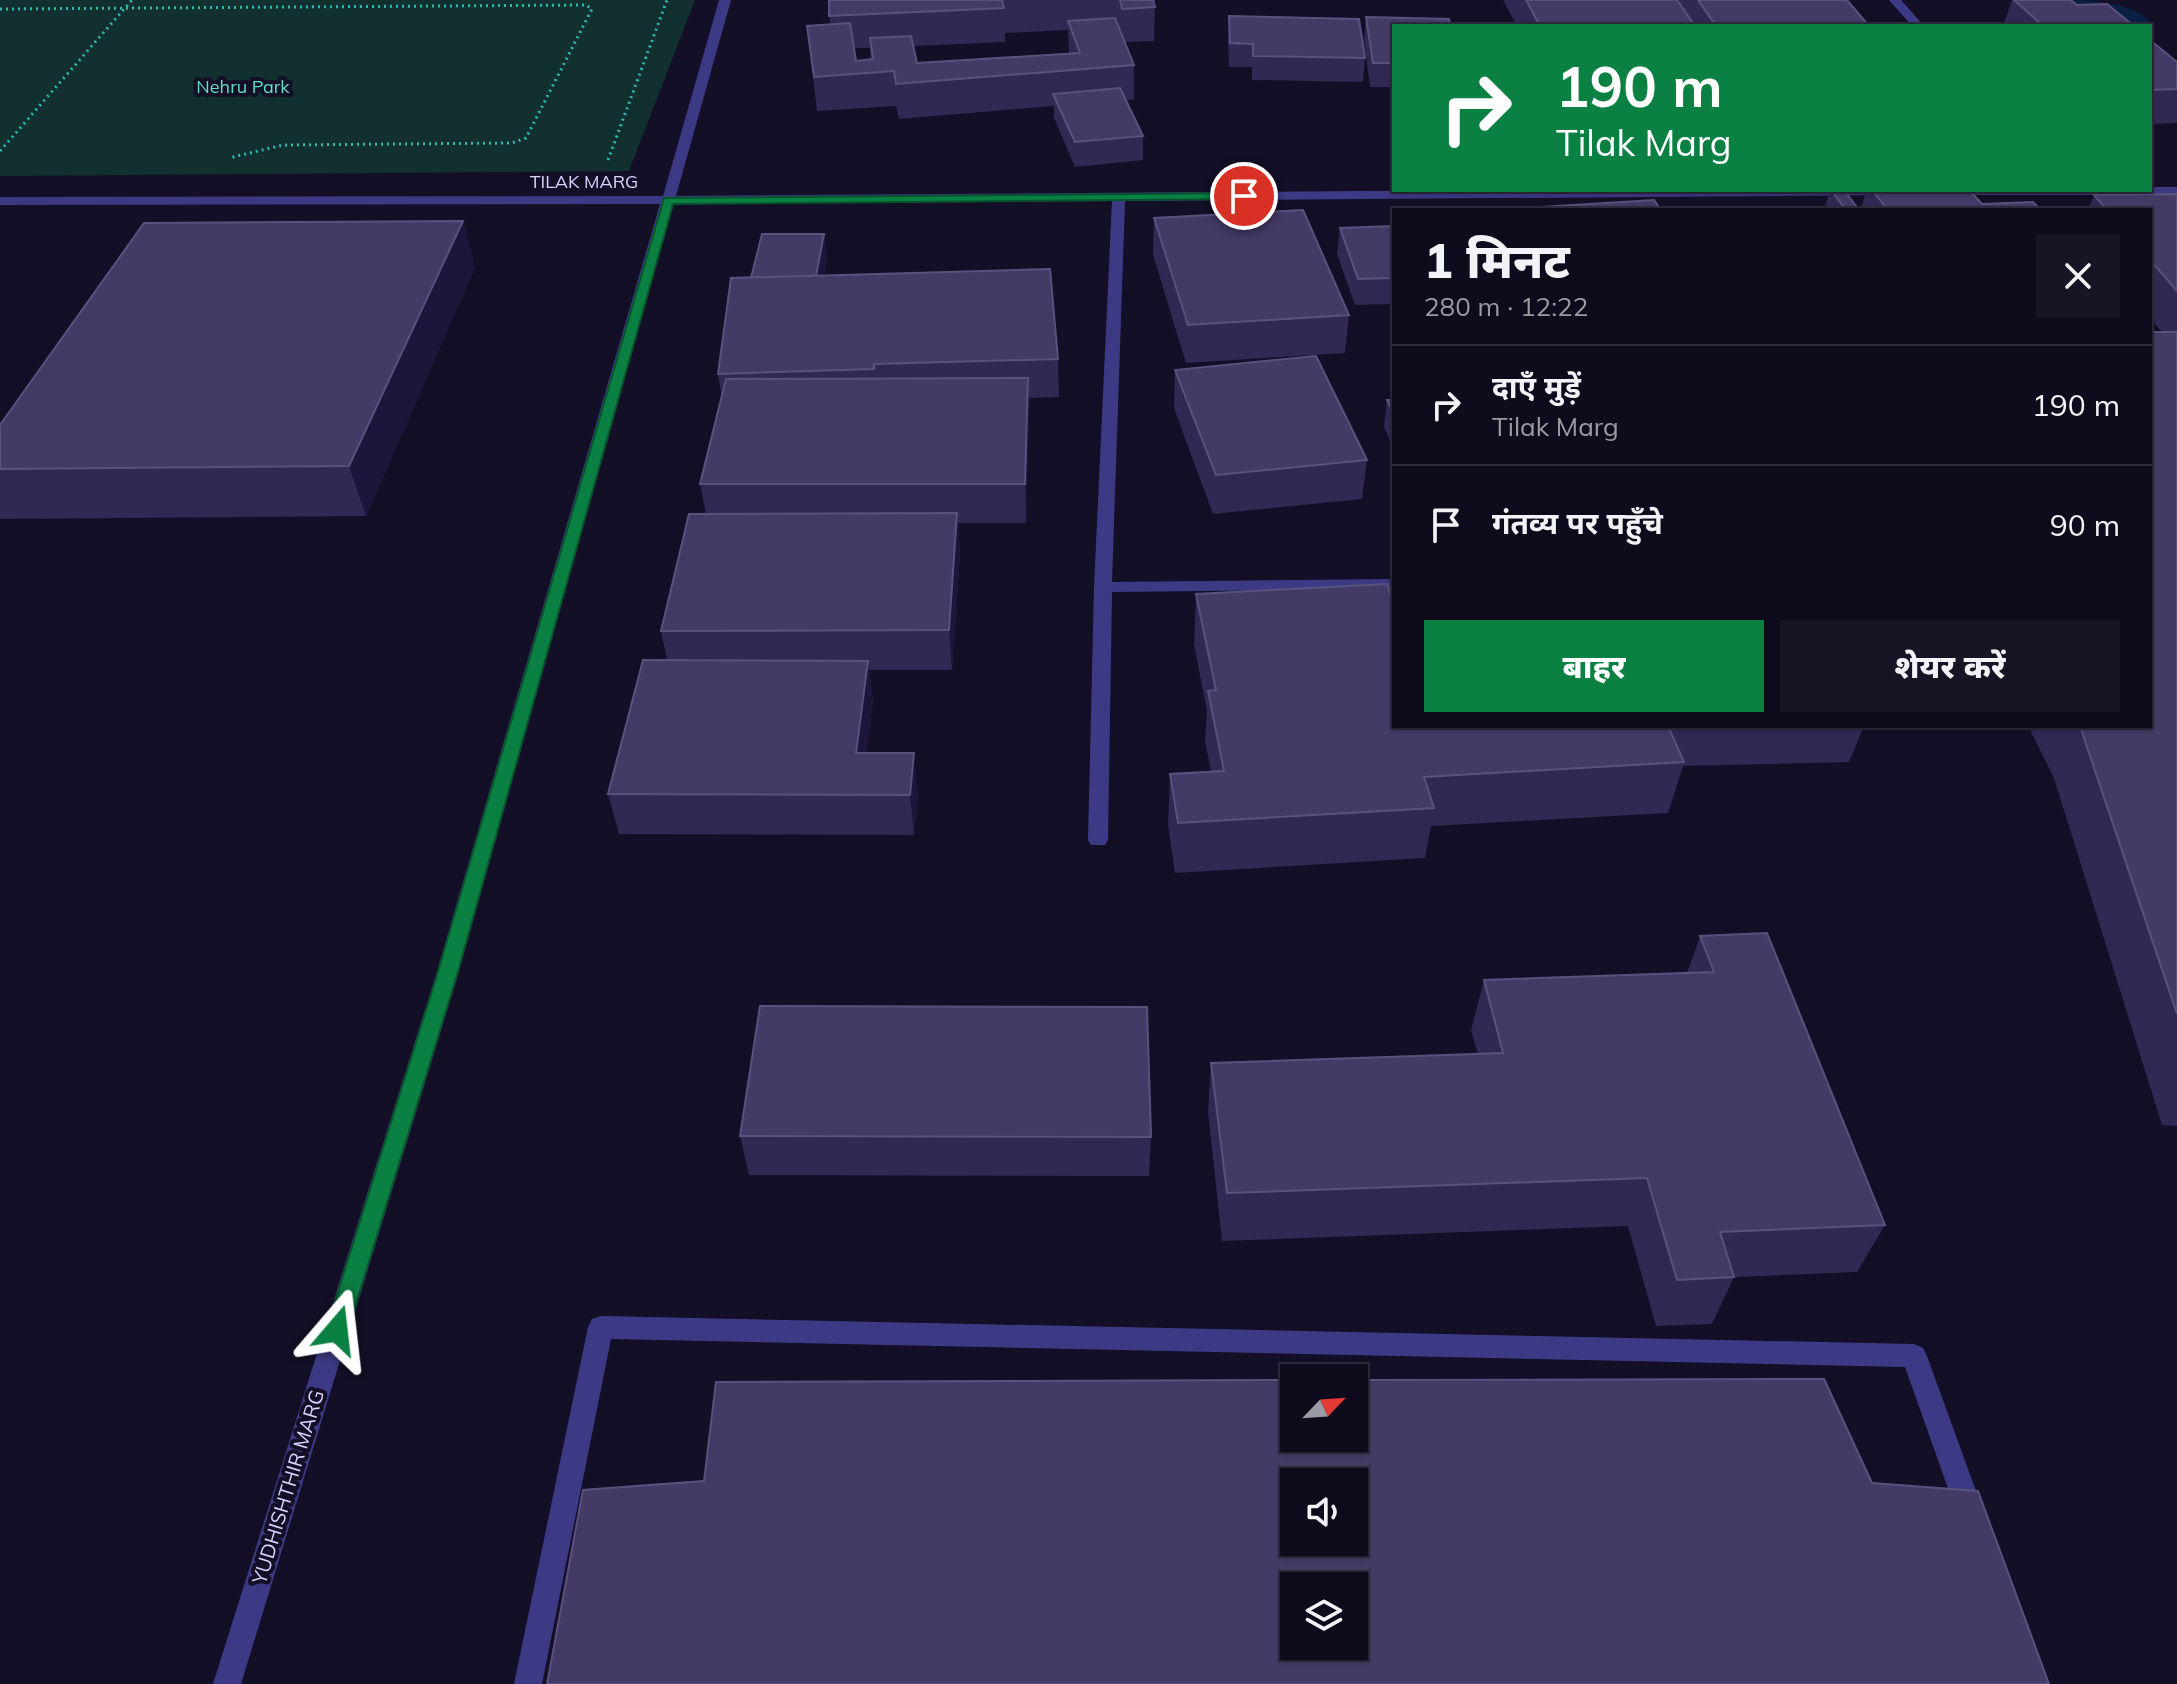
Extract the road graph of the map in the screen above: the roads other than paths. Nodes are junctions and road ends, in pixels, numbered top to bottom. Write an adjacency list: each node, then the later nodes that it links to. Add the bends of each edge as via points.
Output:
1 (725, 0): 8 (street, YUDHISHTHIR MARG)
2 (1895, 0): 3 (street)
3 (1916, 24)
4 (2152, 191): 5 (street)
5 (2177, 191)
6 (1772, 192): 7 (street, TILAK MARG)
7 (1119, 197): 8 (street, TILAK MARG); 11 (street)
8 (668, 200): 9 (street, TILAK MARG); 14 (street, YUDHISHTHIR MARG, via 447,975)
9 (0, 201)
10 (1392, 584): 11 (street)
11 (1103, 587): 12 (street)
12 (1098, 840)
13 (1978, 1535): 15 (street, via 1914,1356 601,1327)
14 (227, 1684)
15 (528, 1684)

